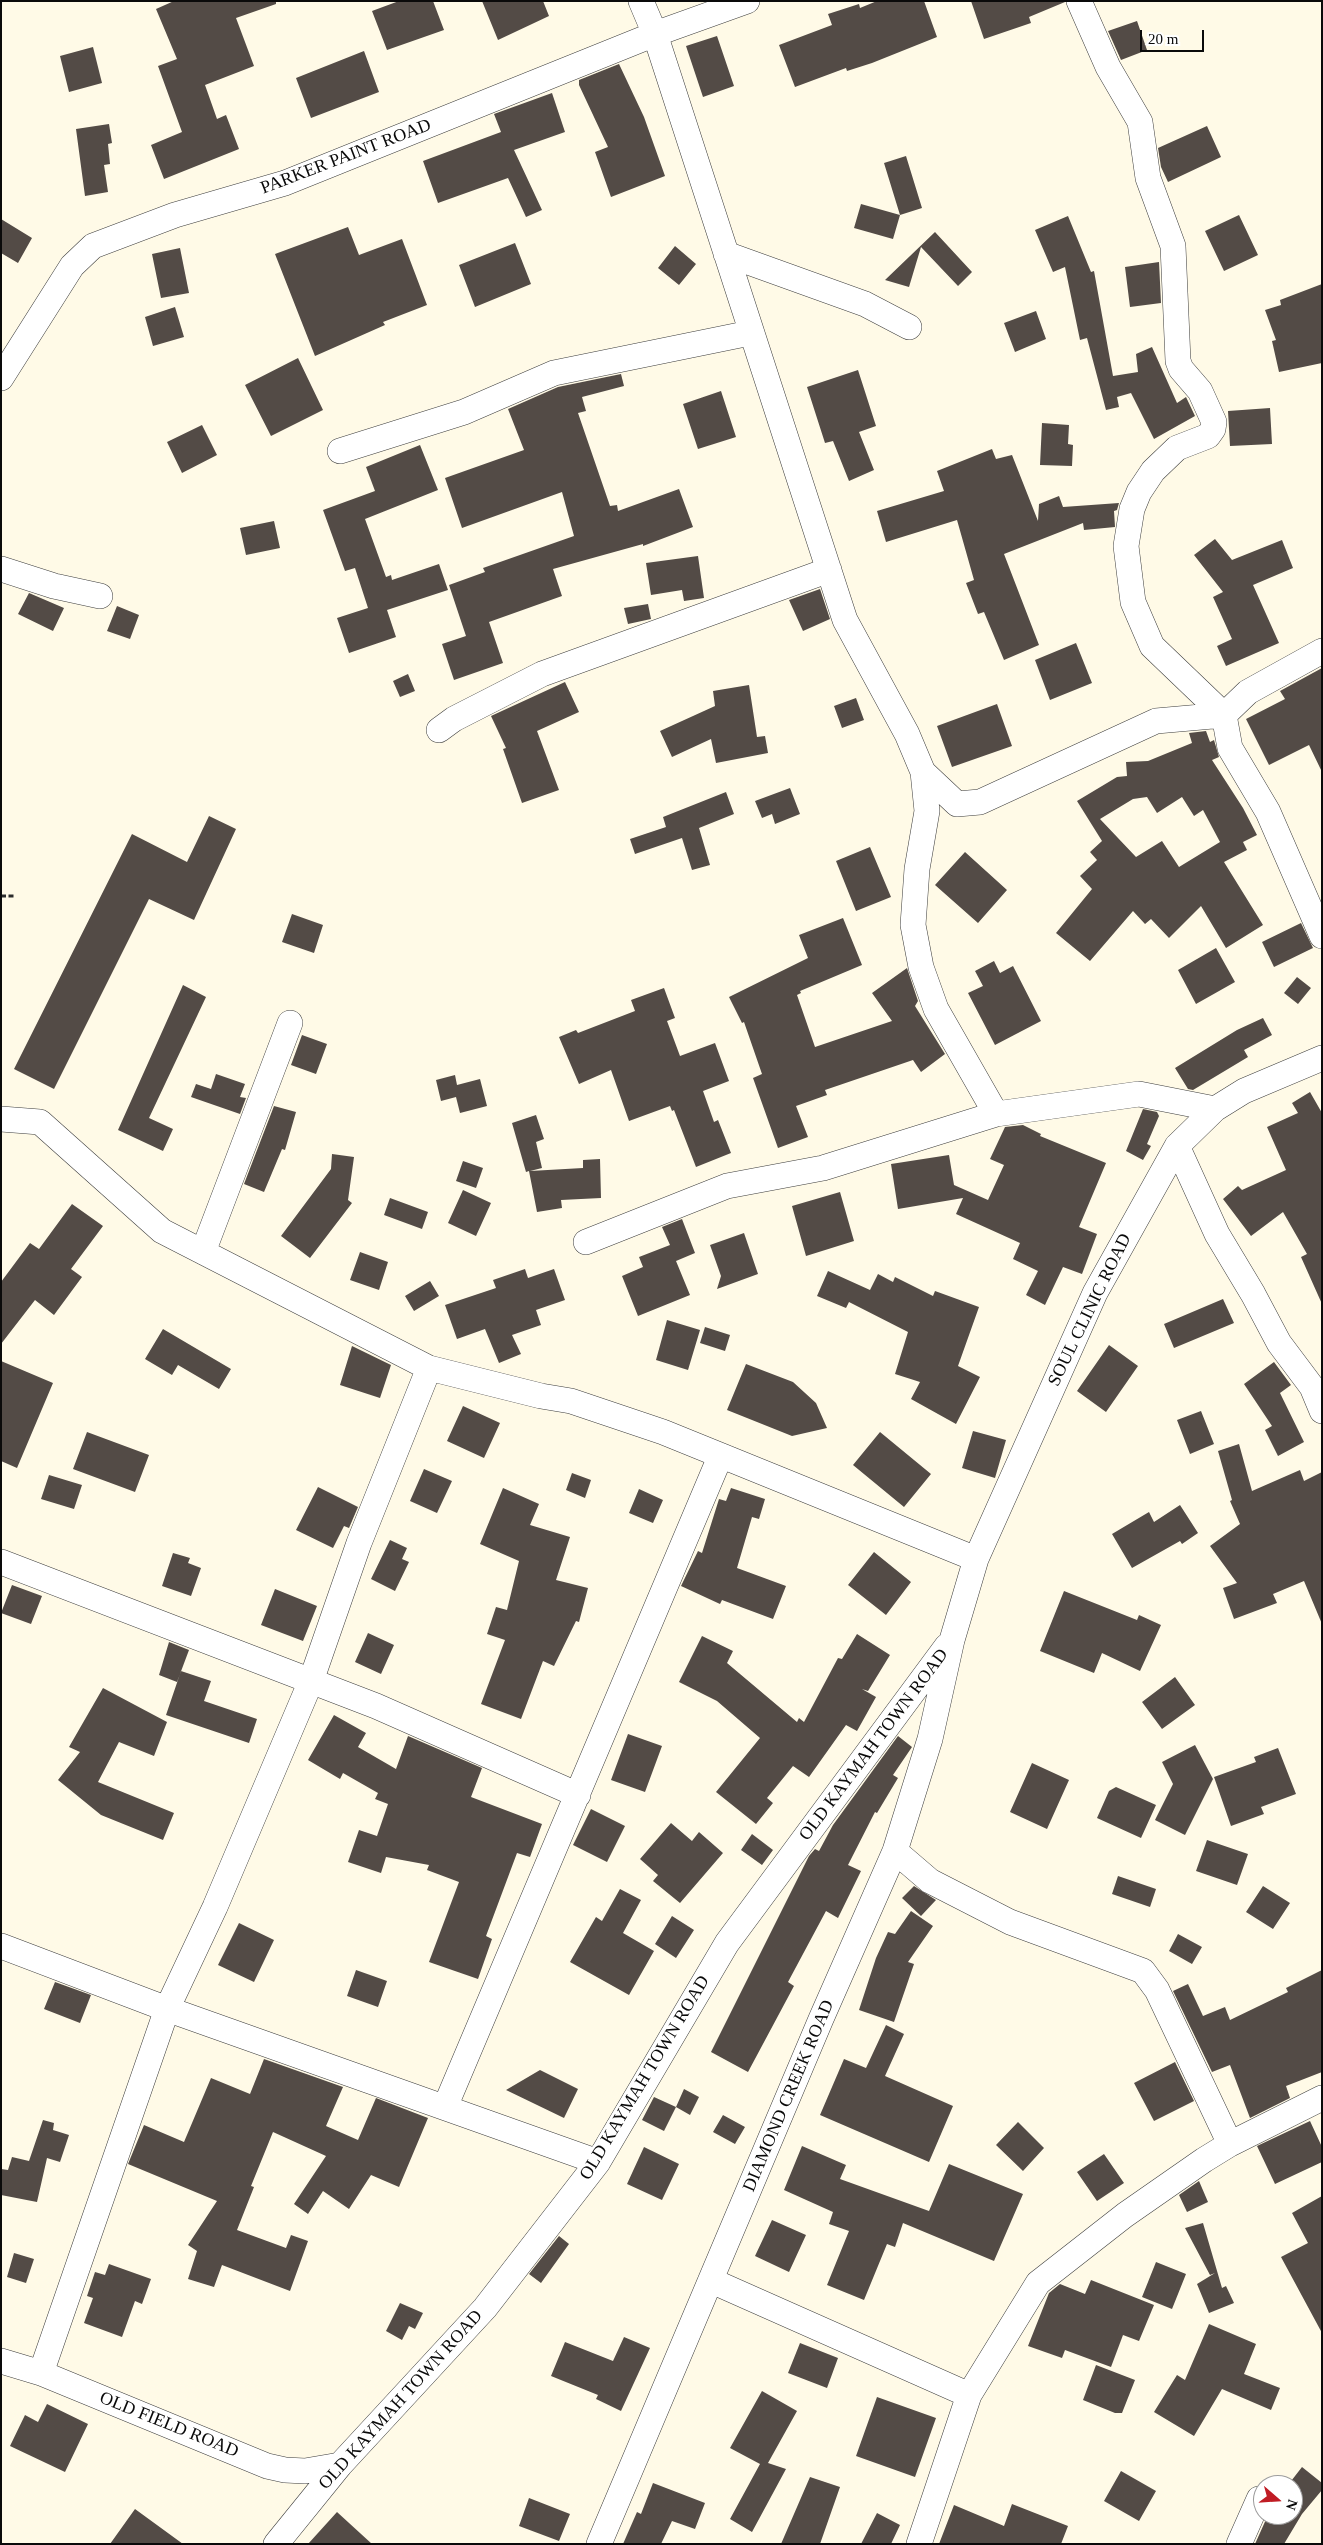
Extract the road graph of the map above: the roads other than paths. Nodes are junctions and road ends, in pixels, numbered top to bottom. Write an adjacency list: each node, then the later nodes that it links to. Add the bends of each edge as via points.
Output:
1 (641, 1): 4 (street)
2 (746, 1): 4 (street, PARKER PAINT ROAD)
3 (1079, 1): 14 (street, via 1108,66 1140,122 1148,178 1173,246 1178,361 1200,391 1214,422 1208,436 1177,448 1153,471 1138,492 1126,546 1133,602 1152,646)
4 (655, 34): 5 (street); 8 (street, PARKER PAINT ROAD, via 285,183 175,215 93,246 72,266)
5 (726, 254): 6 (street, via 865,304); 7 (street)
6 (909, 327)
7 (750, 333): 9 (street, via 554,373 464,412); 11 (street)
8 (1, 378)
9 (340, 451)
10 (1, 569): 12 (street)
11 (829, 570): 15 (street, via 542,674); 16 (street, via 845,620 907,734)
12 (100, 596)
13 (1322, 650): 14 (street, via 1248,692)
14 (1224, 715): 16 (street, via 1156,721 980,802 957,804); 17 (street, via 1230,748 1268,812)
15 (439, 730)
16 (923, 772): 21 (street, via 927,812 917,869 913,926 921,967 936,1009)
17 (1322, 936)
18 (290, 1023): 25 (street)
19 (1322, 1058): 20 (street, SOUL CLINIC ROAD, via 1244,1091)
20 (1215, 1109): 21 (street, via 1139,1094); 23 (street, SOUL CLINIC ROAD)
21 (996, 1114): 24 (street, via 823,1168 727,1186)
22 (1, 1119): 25 (street, via 40,1122 162,1231)
23 (1177, 1146): 27 (street, via 1217,1234 1279,1343 1312,1387); 29 (street, SOUL CLINIC ROAD, via 1095,1293)
24 (586, 1242)
25 (203, 1252): 26 (street)
26 (429, 1368): 28 (street, via 572,1401 663,1432); 32 (street, via 359,1544)
27 (1322, 1411)
28 (720, 1457): 29 (street); 33 (street)
29 (976, 1559): 31 (street, SOUL CLINIC ROAD)
30 (1, 1562): 32 (street)
31 (952, 1640): 34 (street, DIAMOND CREEK ROAD, via 930,1739); 40 (street, OLD KAYMAH TOWN ROAD, via 726,1943)
32 (311, 1682): 33 (street, via 376,1706); 36 (street, via 216,1906)
33 (578, 1795): 38 (street)
34 (895, 1851): 39 (street, via 930,1881 1010,1922 1143,1971 1157,1990); 41 (street, DIAMOND CREEK ROAD, via 820,2019)
35 (1, 1946): 36 (street)
36 (167, 2009): 38 (street); 43 (street)
37 (1322, 2098): 39 (street)
38 (445, 2107): 40 (street)
39 (1230, 2144): 44 (street, via 1125,2215 1038,2283)
40 (598, 2162): 45 (street, OLD KAYMAH TOWN ROAD, via 485,2308)
41 (712, 2281): 44 (street); 48 (street, DIAMOND CREEK ROAD)
42 (1, 2361): 43 (street, OLD FIELD ROAD)
43 (41, 2373): 45 (street, OLD FIELD ROAD, via 267,2466 305,2471)
44 (969, 2395): 49 (street)
45 (340, 2465): 47 (street, OLD KAYMAH TOWN ROAD)
46 (1253, 2512): 50 (street)
47 (276, 2544)
48 (599, 2544)
49 (919, 2544)
50 (1239, 2544)

